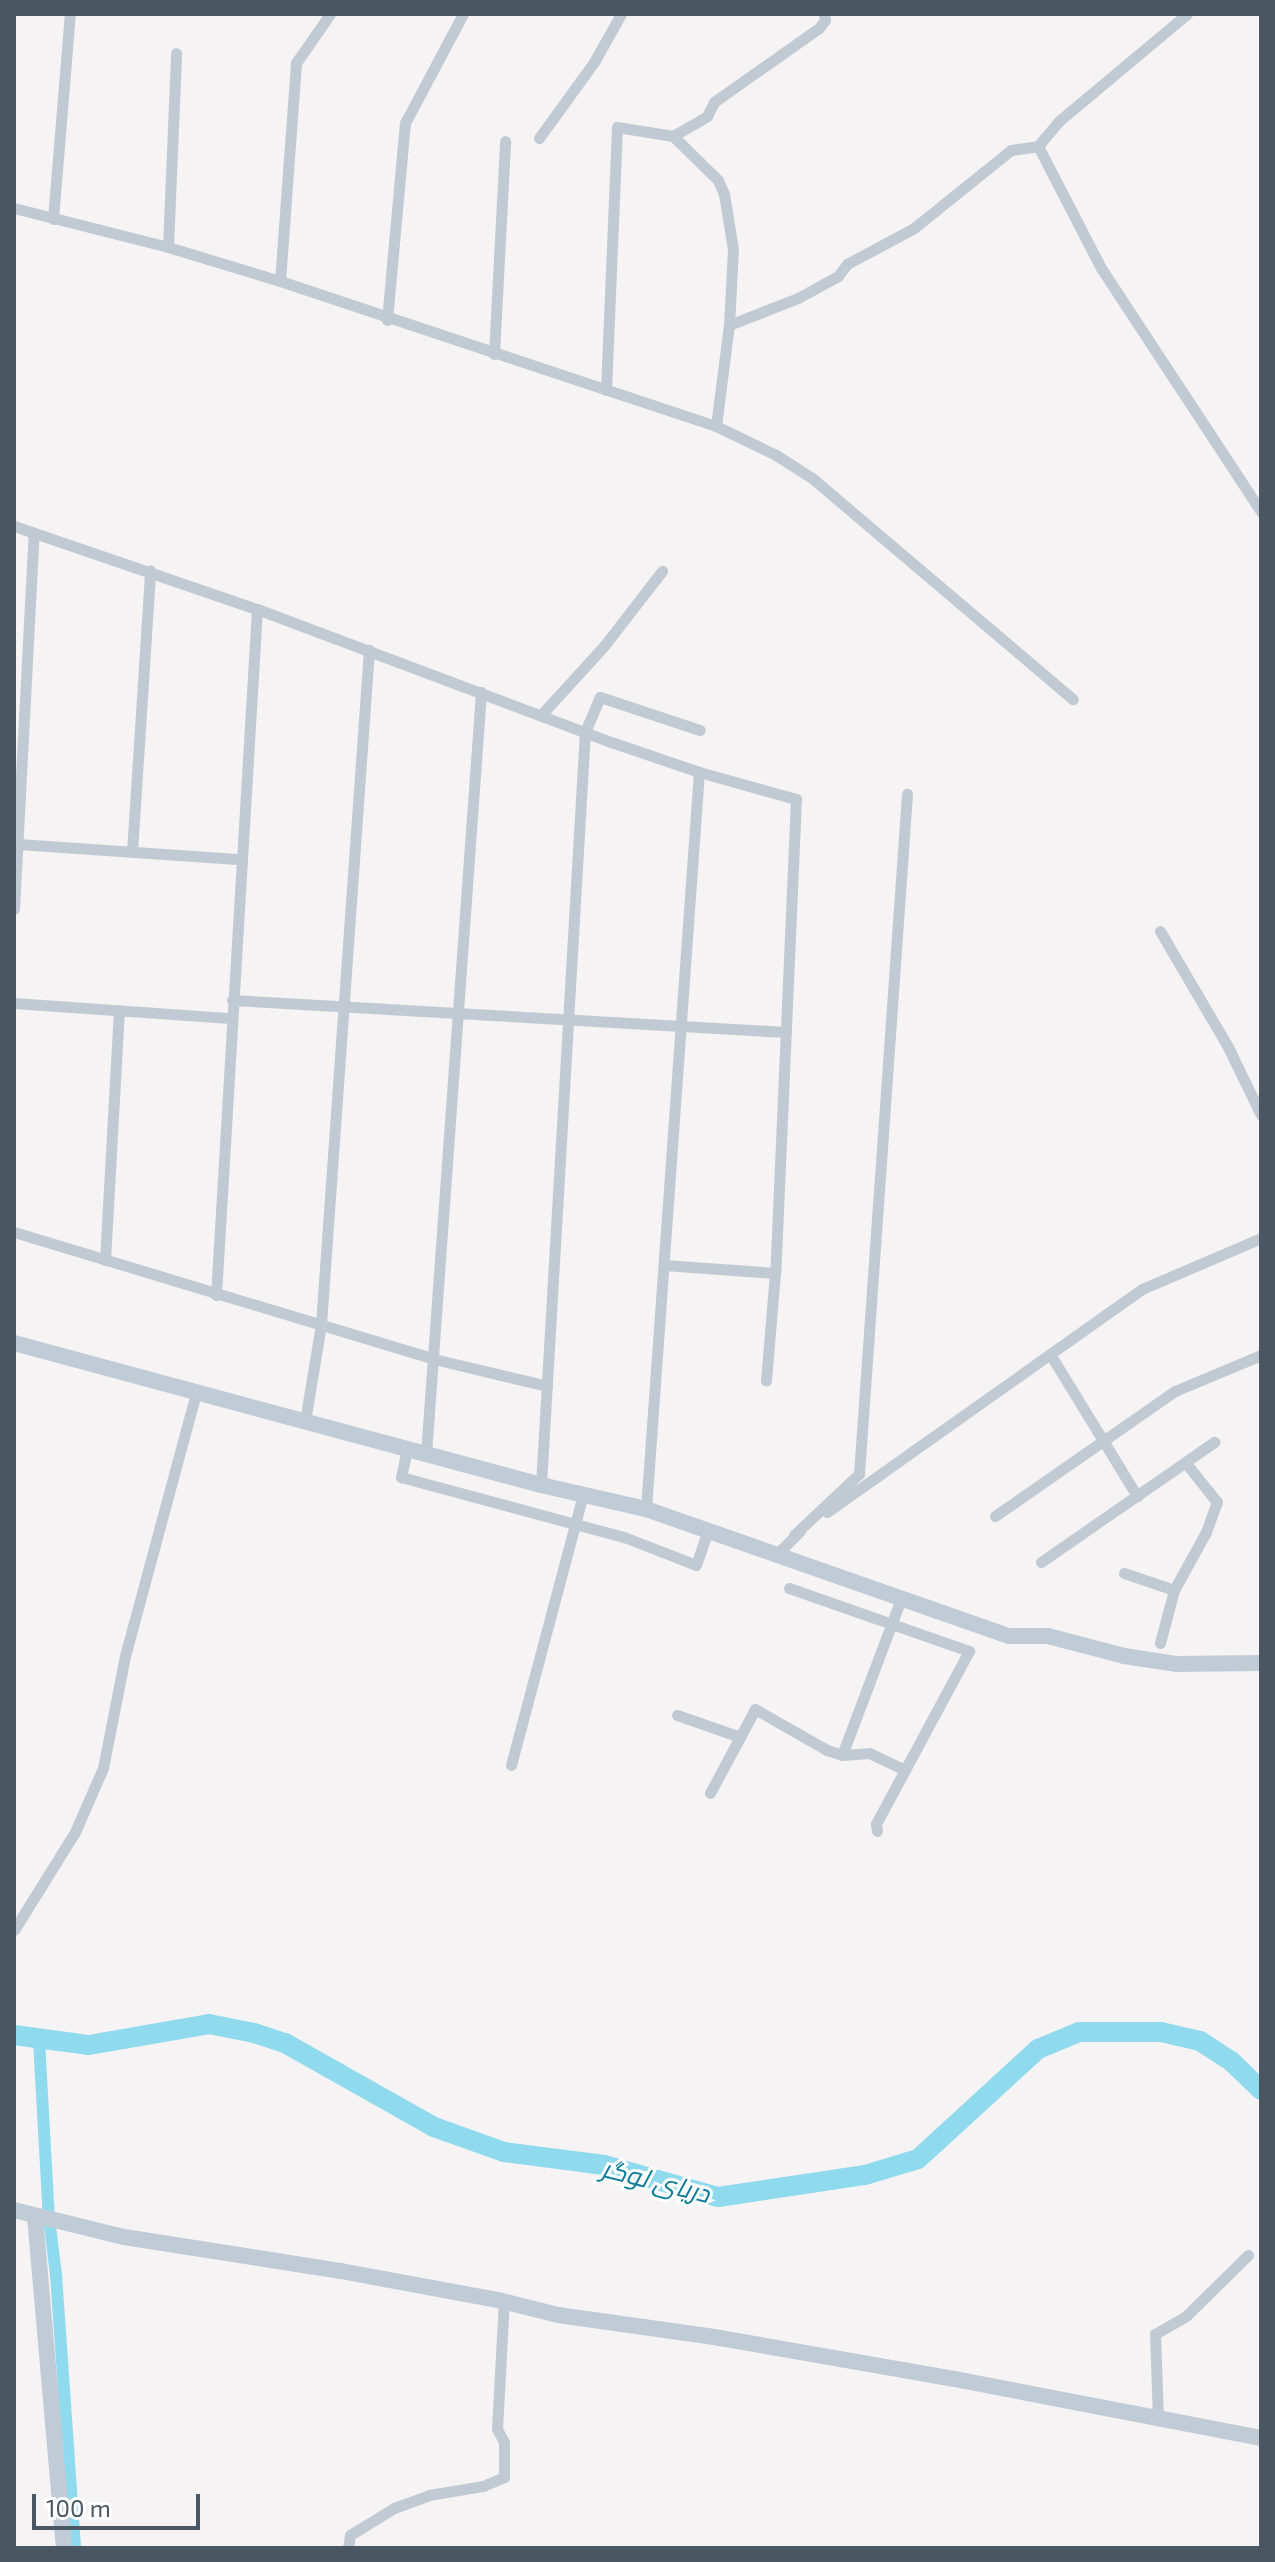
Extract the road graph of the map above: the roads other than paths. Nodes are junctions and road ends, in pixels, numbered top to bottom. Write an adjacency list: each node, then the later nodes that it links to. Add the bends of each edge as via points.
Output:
1 (70, 14): 13 (street)
2 (330, 14): 15 (street, via 296,63)
3 (463, 14): 16 (street, via 405,123)
4 (621, 14): 9 (street)
5 (824, 14): 8 (street, via 819,28 714,102 707,116)
6 (1187, 14): 11 (street, via 1059,121)
7 (176, 53): 14 (street)
8 (673, 136): 17 (street, via 718,180 724,194 733,249); 19 (street, via 617,127)
9 (539, 138)
10 (505, 141): 18 (street)
11 (1038, 146): 17 (street, via 1003,155 914,228 847,264 838,276); 21 (street, via 1101,268)
12 (14, 208): 13 (street)
13 (53, 219): 14 (street)
14 (168, 247): 15 (street)
15 (280, 281): 16 (street)
16 (387, 320): 18 (street)
17 (729, 325): 20 (street)
18 (494, 354): 19 (street)
19 (606, 390): 20 (street)
20 (716, 426): 29 (street, via 812,478)
21 (1261, 512)
22 (14, 526): 23 (street)
23 (34, 533): 24 (street); 35 (street)
24 (150, 571): 26 (street); 36 (street)
25 (662, 571): 30 (street)
26 (257, 609): 27 (street); 37 (street)
27 (369, 650): 28 (street); 42 (street)
28 (481, 692): 30 (street); 44 (street)
29 (1073, 699)
30 (541, 715): 32 (street)
31 (700, 730): 32 (street, via 600,697)
32 (585, 732): 33 (street); 46 (street)
33 (699, 772): 47 (street); 48 (street, via 796,799)
34 (907, 794): 77 (street, via 859,1474)
35 (18, 844): 36 (street); 38 (street)
36 (132, 852): 37 (street)
37 (240, 859): 40 (street)
38 (14, 909)
39 (1160, 931): 49 (street)
40 (232, 1000): 42 (street); 45 (street)
41 (14, 1003): 43 (street)
42 (344, 1006): 44 (street); 56 (street)
43 (119, 1010): 45 (street); 52 (street)
44 (458, 1013): 46 (street); 60 (street)
45 (230, 1018): 55 (street)
46 (568, 1019): 47 (street); 62 (street)
47 (681, 1025): 48 (street); 53 (street)
48 (786, 1032): 54 (street)
49 (1261, 1115)
50 (14, 1232): 52 (street)
51 (1261, 1238): 58 (street, via 1142,1289)
52 (105, 1260): 55 (street)
53 (664, 1265): 54 (street); 73 (street)
54 (775, 1273): 61 (street)
55 (216, 1295): 56 (street)
56 (321, 1324): 60 (street); 64 (street)
57 (14, 1343): 63 (street)
58 (1050, 1354): 65 (street); 77 (street)
59 (1261, 1355): 65 (street, via 1175,1391)
60 (434, 1359): 62 (street); 68 (street)
61 (766, 1381)
62 (547, 1386): 70 (street)
63 (194, 1396): 64 (street); 94 (street, via 125,1656 103,1768 75,1832)
64 (305, 1421): 67 (street)
65 (1103, 1441): 72 (street); 74 (street)
66 (1214, 1442): 69 (street)
67 (407, 1449): 68 (street); 75 (street, via 401,1477)
68 (426, 1454): 70 (street)
69 (1185, 1462): 72 (street); 82 (street, via 1217,1502)
70 (541, 1485): 71 (street)
71 (583, 1495): 73 (street); 75 (street)
72 (1137, 1496): 79 (street)
73 (646, 1509): 76 (street)
74 (995, 1516)
75 (577, 1523): 76 (street, via 696,1565); 90 (street)
76 (707, 1533): 78 (street)
77 (794, 1535): 78 (street)
78 (775, 1556): 83 (street)
79 (1041, 1562)
80 (1124, 1573): 82 (street)
81 (789, 1588): 84 (street)
82 (1174, 1590): 85 (street)
83 (901, 1599): 84 (street); 86 (street, via 1009,1636 1048,1636 1177,1664)
84 (894, 1622): 89 (street); 91 (street, via 969,1651)
85 (1160, 1643)
86 (1261, 1663)
87 (677, 1715): 88 (street)
88 (740, 1737): 89 (street, via 755,1709); 92 (street)
89 (842, 1755): 91 (street, via 869,1753)
90 (511, 1765)
91 (905, 1770): 93 (street)
92 (710, 1793)
93 (877, 1831)
94 (14, 1930)
95 (14, 2210): 96 (street)
96 (45, 2218): 98 (street, via 124,2237); 101 (street)
97 (1248, 2255): 99 (street, via 1196,2308 1155,2334)
98 (504, 2301): 99 (street, via 558,2315 714,2337); 102 (street, via 497,2429 504,2442 504,2477 394,2508 350,2535)
99 (1158, 2419): 100 (street)
100 (1261, 2438)
101 (64, 2548)
102 (348, 2548)

